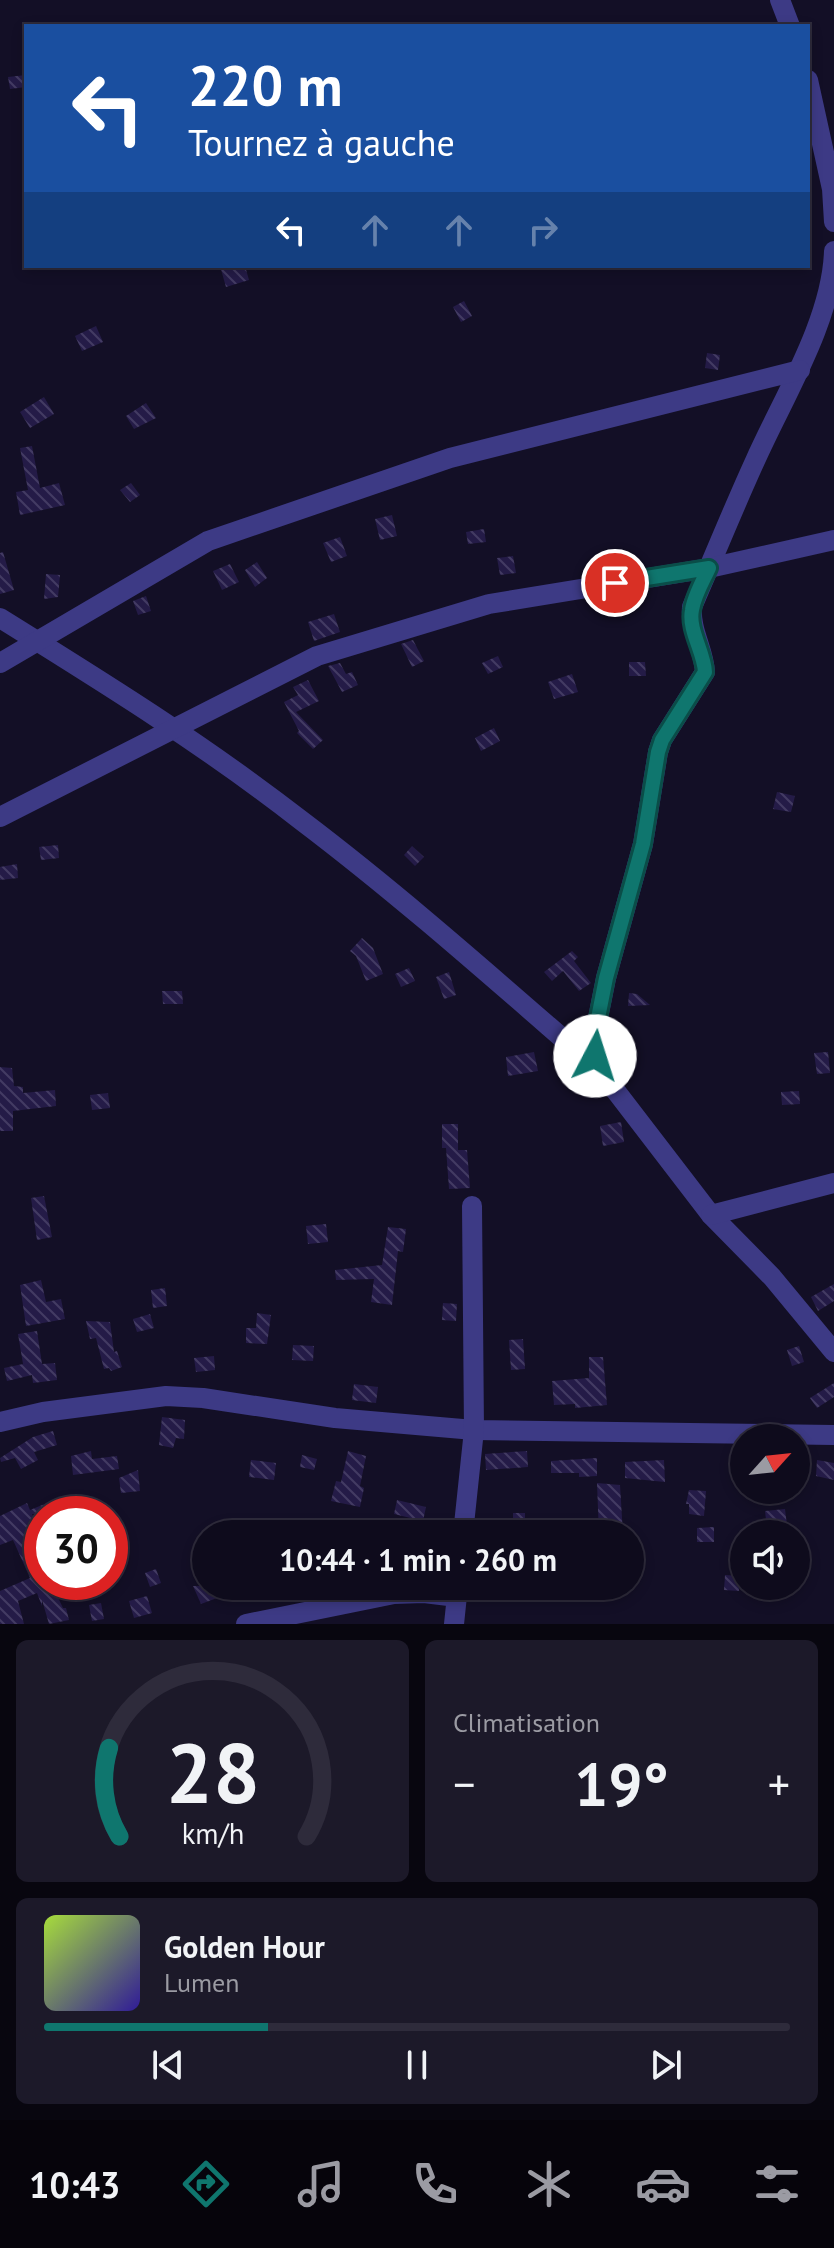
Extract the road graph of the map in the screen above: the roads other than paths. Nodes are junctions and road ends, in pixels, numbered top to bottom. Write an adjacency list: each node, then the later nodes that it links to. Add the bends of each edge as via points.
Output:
1 (780, 0): 2 (street)
2 (789, 24)
3 (810, 89): 4 (street)
4 (834, 222)
5 (834, 251): 6 (street, via 833,276)
6 (800, 370): 8 (street); 10 (street, via 450,458 208,541)
7 (834, 540): 8 (street)
8 (709, 568): 12 (street, via 489,604 317,656); 14 (street, via 691,620 705,672 658,752 643,844 598,1018 595,1056)
9 (0, 618): 10 (street)
10 (36, 640): 11 (street); 12 (street)
11 (0, 663)
12 (174, 728): 13 (street); 14 (street, via 302,820)
13 (0, 817)
14 (602, 1073): 17 (street)
15 (834, 1183): 17 (street)
16 (472, 1206): 20 (street)
17 (711, 1215): 18 (street)
18 (834, 1352)
19 (0, 1422): 20 (street, via 166,1396)
20 (474, 1430): 21 (street); 22 (street)
21 (832, 1433)
22 (464, 1520)
23 (364, 1600): 25 (street)
24 (457, 1600): 26 (street)
25 (246, 1624)
26 (454, 1624)

